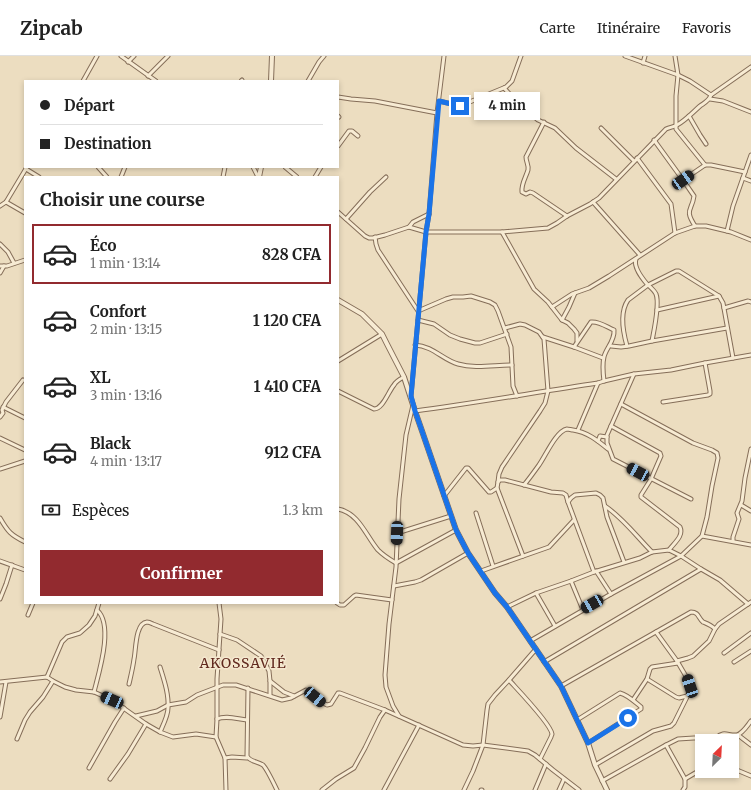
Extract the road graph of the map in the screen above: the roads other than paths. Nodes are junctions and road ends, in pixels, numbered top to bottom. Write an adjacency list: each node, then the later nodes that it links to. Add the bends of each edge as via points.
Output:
1 (97, 56): 17 (street)
2 (121, 56): 12 (street)
3 (134, 56): 12 (street)
4 (168, 56): 16 (street)
5 (272, 56): 19 (street)
6 (324, 56): 20 (street)
7 (444, 56): 24 (street)
8 (521, 56): 21 (street, via 512,81)
9 (625, 56): 13 (street)
10 (645, 56): 13 (street)
11 (675, 56): 15 (street)
12 (128, 62): 16 (street)
13 (643, 63): 15 (street)
14 (751, 67): 23 (street)
15 (678, 75): 23 (street); 29 (street)
16 (148, 76): 18 (street)
17 (83, 80)
18 (154, 80)
19 (271, 80)
20 (309, 80)
21 (504, 88): 24 (street, via 460,106); 28 (street, via 538,120)
22 (339, 97): 26 (street)
23 (710, 97): 25 (street); 27 (street)
24 (439, 101): 26 (street)
25 (751, 112)
26 (437, 113): 55 (street)
27 (689, 116): 29 (street); 33 (street)
28 (544, 122): 47 (street, via 555,128); 56 (street, via 526,157 528,169 521,188 522,192 533,193)
29 (676, 126): 32 (street, via 666,129); 37 (street)
30 (601, 128): 36 (street)
31 (358, 136): 34 (street, via 352,131 349,132)
32 (654, 140): 36 (street); 48 (street)
33 (706, 144)
34 (339, 145)
35 (751, 155): 41 (street)
36 (636, 159): 47 (street); 63 (street, via 671,204)
37 (705, 165): 41 (street); 48 (street)
38 (26, 168): 42 (street); 50 (street)
39 (99, 168): 43 (street)
40 (286, 168): 44 (street)
41 (745, 172): 46 (street)
42 (38, 176)
43 (106, 176)
44 (296, 176)
45 (386, 177): 57 (street)
46 (743, 178): 49 (street); 60 (street)
47 (616, 179): 51 (street)
48 (683, 180): 58 (street, via 694,196 689,213)
49 (751, 181)
50 (6, 202): 52 (street); 53 (street)
51 (593, 202): 56 (street); 67 (street)
52 (0, 206)
53 (24, 212)
54 (339, 213): 57 (street)
55 (429, 214): 59 (street, via 413,222); 61 (street)
56 (567, 216): 62 (street, via 548,228)
57 (346, 220): 64 (street, via 365,236)
58 (695, 226): 60 (street); 63 (street)
59 (409, 227): 61 (street); 64 (street)
60 (727, 231): 65 (street)
61 (426, 232): 62 (street); 81 (street)
62 (502, 232): 78 (street, via 534,289)
63 (675, 233): 67 (street)
64 (375, 238): 81 (street, via 378,250)
65 (751, 240)
66 (0, 244): 70 (street)
67 (640, 255): 68 (street)
68 (636, 259): 73 (street, via 635,266); 74 (street, via 589,288)
69 (24, 260): 70 (street)
70 (14, 263): 71 (street)
71 (2, 266): 72 (street)
72 (0, 273)
73 (648, 285): 75 (street, via 679,271); 80 (street, via 656,294); 94 (street, via 626,302 623,328)
74 (575, 293): 78 (street); 83 (street)
75 (718, 296): 79 (street); 80 (street)
76 (339, 301): 86 (street, via 362,314)
77 (751, 302): 79 (street)
78 (552, 307): 83 (street)
79 (724, 308): 85 (street)
80 (657, 310): 90 (street)
81 (418, 311): 82 (street); 84 (street, via 453,297 471,296 495,305)
82 (418, 320): 87 (street, via 434,324 460,339 475,343); 91 (street)
83 (562, 320): 89 (street, via 576,331)
84 (505, 328): 87 (street); 88 (street, via 525,325)
85 (727, 328): 90 (street); 97 (street)
86 (382, 334): 98 (street); 102 (street)
87 (507, 334): 100 (street)
88 (543, 337): 92 (street); 106 (street)
89 (577, 341): 92 (street); 93 (street, via 594,321 614,330)
90 (652, 341): 94 (street)
91 (415, 345): 100 (street, via 436,352 458,364 481,367); 108 (street)
92 (574, 346): 96 (street)
93 (611, 346): 94 (street); 96 (street)
94 (627, 346)
95 (751, 356): 97 (street)
96 (604, 358): 104 (street)
97 (733, 358): 99 (street)
98 (339, 360)
99 (704, 363): 101 (street); 110 (street, via 710,394)
100 (512, 365): 109 (street, via 513,386)
101 (634, 374): 104 (street); 111 (street)
102 (404, 377): 107 (street, via 394,384 377,409); 108 (street)
103 (23, 380): 113 (street)
104 (604, 381): 105 (street)
105 (598, 383): 106 (street); 118 (street)
106 (548, 391): 109 (street); 130 (street, via 545,403 502,467)
107 (339, 392)
108 (411, 396): 112 (street)
109 (517, 396): 114 (street)
110 (663, 402)
111 (621, 404): 117 (street); 146 (street, via 693,443 717,453)
112 (413, 405): 114 (street); 145 (street, via 405,442)
113 (2, 408): 115 (street, via 3,414); 116 (street)
114 (415, 411): 133 (street)
115 (0, 417)
116 (24, 418)
117 (611, 426): 119 (street); 129 (street, via 660,453)
118 (578, 430): 121 (street); 131 (street, via 567,429 561,432)
119 (607, 437): 121 (street, via 600,436); 123 (street)
120 (0, 438): 122 (street)
121 (598, 441): 123 (street)
122 (24, 450)
123 (608, 450): 129 (street, via 613,459)
124 (751, 450): 136 (street)
125 (24, 461): 127 (street)
126 (0, 466): 127 (street)
127 (4, 467): 128 (street)
128 (0, 469)
129 (651, 479): 134 (street); 150 (street, via 641,497 681,530 680,536)
130 (498, 482): 131 (street, via 505,480); 132 (street)
131 (524, 485): 135 (street, via 563,493)
132 (497, 488): 133 (street, via 488,492 466,468); 153 (street)
133 (444, 496): 141 (street)
134 (691, 499)
135 (568, 502): 137 (street, via 575,495 596,493 603,498); 143 (street)
136 (741, 505): 139 (street); 148 (street, via 737,512 739,520)
137 (605, 506): 151 (street); 157 (street)
138 (339, 509): 156 (street, via 350,514 379,551)
139 (751, 511)
140 (476, 513): 159 (street)
141 (451, 516): 144 (street); 145 (street)
142 (0, 518): 147 (street, via 11,534)
143 (574, 520): 153 (street, via 549,547); 163 (street)
144 (456, 530): 152 (street); 156 (street)
145 (397, 533): 156 (street)
146 (702, 536): 148 (street); 154 (street)
147 (24, 541)
148 (733, 542): 149 (street)
149 (751, 545)
150 (669, 550): 151 (street); 154 (street)
151 (652, 552): 157 (street)
152 (468, 553): 162 (street); 165 (street, via 420,580)
153 (523, 556): 159 (street)
154 (681, 556): 160 (street); 167 (street)
155 (0, 561): 158 (street)
156 (396, 562): 165 (street)
157 (624, 562): 163 (street)
158 (12, 565): 161 (street); 168 (street)
159 (494, 566): 162 (street)
160 (701, 569): 170 (street, via 720,580); 189 (street)
161 (24, 570)
162 (481, 571): 175 (street)
163 (595, 572): 164 (street); 167 (street)
164 (571, 581): 166 (street); 177 (street)
165 (394, 586): 169 (street)
166 (536, 593): 175 (street); 179 (street)
167 (611, 594): 177 (street)
168 (0, 599)
169 (392, 600): 174 (street, via 356,595 344,605); 213 (street, via 385,676 386,687)
170 (749, 603): 180 (street)
171 (33, 604): 178 (street)
172 (99, 604): 176 (street)
173 (219, 604): 183 (street)
174 (338, 604)
175 (507, 607): 184 (street)
176 (97, 610): 193 (street, via 86,629 67,637 62,642); 204 (street, via 104,621 104,650)
177 (583, 610): 179 (street)
178 (28, 615)
179 (555, 626): 184 (street)
180 (715, 629): 181 (street, via 702,621 694,611); 190 (street, via 709,640 693,656)
181 (656, 632): 190 (street); 201 (street)
182 (751, 633): 188 (street)
183 (220, 634): 186 (street); 196 (street, via 237,640 260,655 269,671)
184 (530, 640): 185 (street)
185 (536, 649): 189 (street); 195 (street)
186 (219, 650): 200 (street, via 146,622 136,638 135,658); 202 (street)
187 (751, 651): 191 (street)
188 (724, 653)
189 (544, 662): 201 (street)
190 (678, 662): 194 (street, via 652,667); 205 (street, via 688,678)
191 (734, 662)
192 (160, 667): 209 (street)
193 (47, 677): 198 (street); 199 (street)
194 (647, 679): 205 (street, via 676,698); 208 (street)
195 (509, 680): 228 (street, via 488,704); 233 (street, via 542,717 552,734)
196 (270, 681): 206 (street); 207 (street, via 284,692)
197 (0, 682): 198 (street)
198 (6, 682): 214 (street)
199 (53, 682): 204 (street, via 76,690); 226 (street, via 30,712)
200 (129, 684)
201 (561, 686): 217 (street)
202 (217, 687): 203 (street, via 230,684); 209 (street, via 186,702); 215 (street)
203 (248, 688): 206 (street); 216 (street)
204 (94, 692): 210 (street)
205 (688, 695): 235 (street, via 671,726 653,731)
206 (270, 696): 207 (street, via 282,700)
207 (295, 696): 211 (street, via 306,690 327,705 340,693)
208 (633, 700): 217 (street, via 620,693); 227 (street, via 641,709)
209 (168, 705): 212 (street, via 157,711); 221 (street)
210 (124, 708): 212 (street); 236 (street)
211 (385, 710): 213 (street); 246 (street, via 354,768)
212 (136, 716): 219 (street)
213 (399, 716): 220 (street)
214 (0, 717)
215 (217, 719): 216 (street, via 227,717); 224 (street)
216 (247, 720): 232 (street)
217 (577, 720): 227 (street)
218 (751, 721): 222 (street)
219 (146, 724): 221 (street); 240 (street)
220 (419, 725): 228 (street, via 463,744); 247 (street)
221 (160, 732): 224 (street, via 173,737 196,734)
222 (739, 734)
223 (739, 736): 230 (street)
224 (216, 737): 231 (street)
225 (695, 738): 229 (street, via 678,739)
226 (17, 739)
227 (588, 743): 235 (street)
228 (483, 745): 233 (street, via 528,751); 248 (street)
229 (666, 745): 242 (street); 243 (street)
230 (751, 745)
231 (225, 758): 232 (street); 244 (street)
232 (247, 758): 245 (street, via 264,766)
233 (540, 759): 234 (street)
234 (546, 764): 241 (street); 249 (street)
235 (595, 765): 243 (street)
236 (89, 768)
237 (739, 771): 239 (street)
238 (695, 774): 242 (street)
239 (751, 776)
240 (110, 779)
241 (564, 779): 250 (street); 251 (street)
242 (685, 779): 253 (street)
243 (602, 781): 252 (street)
244 (226, 790)
245 (277, 790)
246 (322, 790)
247 (384, 790)
248 (464, 790)
249 (535, 790)
250 (559, 790)
251 (579, 790)
252 (607, 790)
253 (683, 790)

